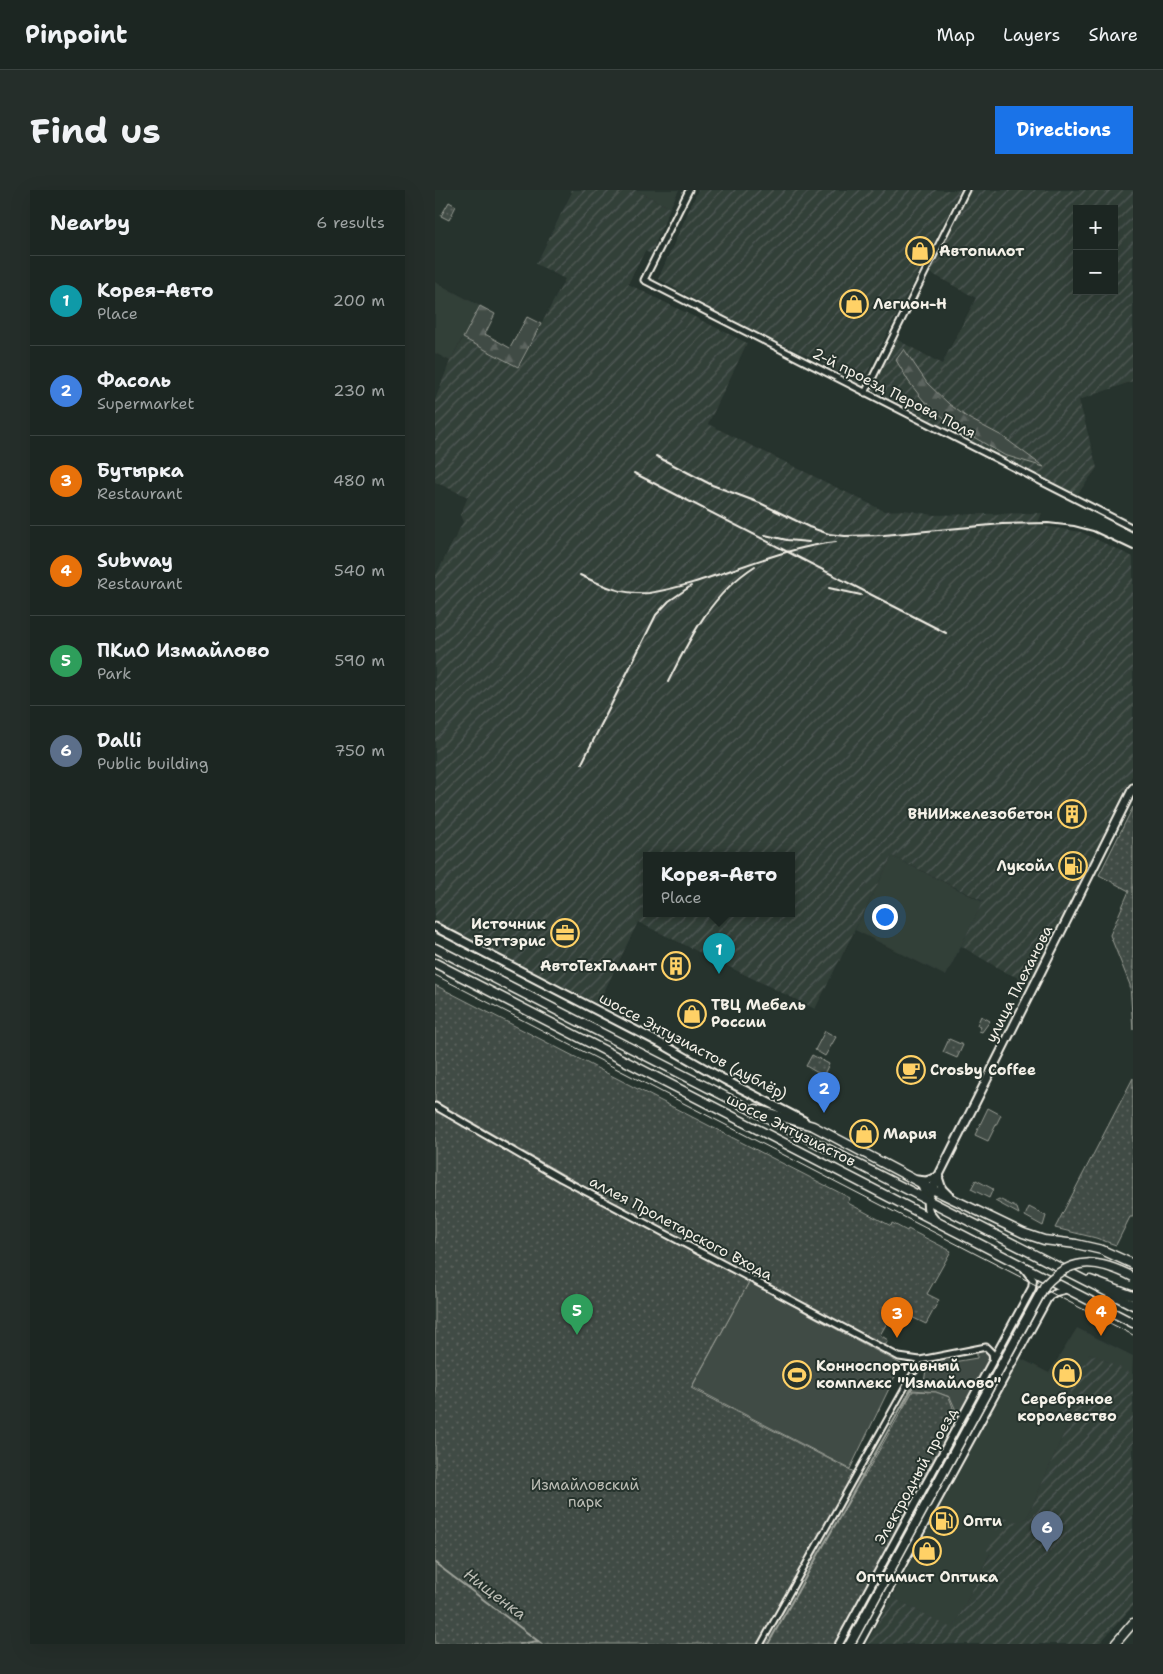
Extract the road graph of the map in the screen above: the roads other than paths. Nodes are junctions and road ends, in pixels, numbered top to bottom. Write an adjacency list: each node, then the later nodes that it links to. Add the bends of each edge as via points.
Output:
1 (689, 190): 3 (street, 2-й проезд Перова Поля, via 644,280)
2 (966, 190): 3 (street)
3 (865, 393): 4 (street, 2-й проезд Перова Поля)
4 (1133, 528)
5 (1132, 790): 12 (main road, улица Плеханова)
6 (435, 927): 11 (main road, шоссе Энтузиастов (дублёр))
7 (435, 948): 9 (main road, шоссе Энтузиастов)
8 (435, 963): 17 (main road, шоссе Энтузиастов)
9 (742, 1105): 11 (main road); 16 (main road, шоссе Энтузиастов)
10 (435, 1106): 26 (street, аллея Пролетарского Входа, via 560,1178 899,1357)
11 (813, 1126): 13 (main road, шоссе Энтузиастов (дублёр))
12 (938, 1176): 13 (main road); 14 (main road, улица Плеханова); 15 (main road)
13 (918, 1182): 14 (main road, шоссе Энтузиастов (дублёр)); 16 (main road)
14 (932, 1190): 15 (main road, шоссе Энтузиастов (дублёр)); 16 (main road, улица Плеханова)
15 (952, 1199): 18 (main road, шоссе Энтузиастов (дублёр), via 1023,1234 1102,1250)
16 (927, 1200): 17 (main road, via 927,1210); 20 (main road, шоссе Энтузиастов)
17 (934, 1219): 19 (main road, шоссе Энтузиастов)
18 (1133, 1264)
19 (1024, 1267): 22 (main road, шоссе Энтузиастов); 27 (street, Электродный проезд, via 1033,1280 1032,1288)
20 (1068, 1272): 23 (main road); 24 (main road, шоссе Энтузиастов)
21 (1133, 1277): 35 (main road, bridge, via 1103,1264 1090,1263 1062,1270 1045,1284)
22 (1068, 1289): 25 (main road, шоссе Энтузиастов); 29 (street, Электродный проезд, via 1049,1296)
23 (1133, 1296)
24 (1133, 1305)
25 (1133, 1323)
26 (921, 1360): 27 (street, аллея Пролетарского Входа, via 986,1347); 33 (street)
27 (993, 1361): 28 (street, Электродный проезд)
28 (947, 1446): 29 (street, via 951,1456); 30 (street, Электродный проезд)
29 (962, 1454): 31 (street, Электродный проезд)
30 (895, 1539): 31 (street, via 904,1534); 34 (street, Электродный проезд)
31 (911, 1546): 36 (street, Электродный проезд)
32 (1133, 1624): 37 (main road)
33 (761, 1644)
34 (839, 1644)
35 (851, 1644)
36 (859, 1644)
37 (1115, 1644)

